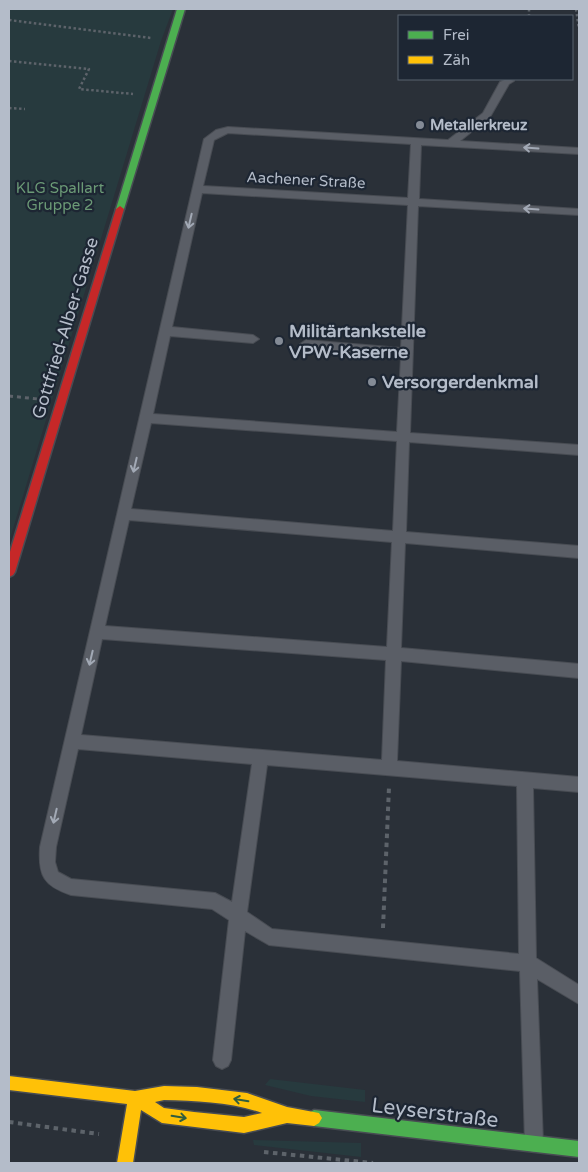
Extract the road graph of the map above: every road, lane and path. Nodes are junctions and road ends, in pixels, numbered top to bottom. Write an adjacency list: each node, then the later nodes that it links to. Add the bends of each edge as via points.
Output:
1 (181, 9): 5 (street, Gottfried-Alber-Gasse)
2 (576, 9): 4 (path)
3 (9, 20): 5 (path)
4 (579, 29)
5 (172, 40): 8 (street, Gottfried-Alber-Gasse)
6 (9, 61): 8 (path, via 89,69 79,89)
7 (509, 81): 12 (lane, via 505,82 487,115)
8 (154, 96): 27 (street, Gottfried-Alber-Gasse)
9 (9, 108): 10 (path)
10 (24, 109)
11 (416, 141): 12 (lane); 14 (lane, via 228,130 208,140); 15 (lane)
12 (452, 143): 13 (lane, one-way to 12)
13 (579, 151)
14 (197, 189): 15 (lane, Aachener Straße); 17 (lane, one-way to 17)
15 (414, 201): 16 (lane, one-way to 15); 20 (lane)
16 (579, 212)
17 (165, 331): 18 (lane); 21 (lane)
18 (252, 339)
19 (306, 344): 20 (lane)
20 (407, 352): 22 (lane)
21 (146, 418): 22 (lane); 24 (lane, one-way to 24)
22 (404, 437): 23 (lane); 25 (lane)
23 (579, 450)
24 (124, 514): 25 (lane); 28 (lane)
25 (399, 536): 26 (lane); 29 (lane)
26 (579, 552)
27 (9, 572)
28 (97, 632): 29 (lane); 31 (lane, one-way to 31)
29 (394, 654): 30 (lane); 33 (lane)
30 (579, 671)
31 (72, 740): 32 (lane); 36 (lane, one-way to 36, via 48,847 50,876 71,887 215,901)
32 (260, 756): 33 (lane); 36 (lane)
33 (389, 766): 34 (lane); 37 (path)
34 (525, 779): 35 (lane); 38 (lane)
35 (579, 784)
36 (238, 916): 37 (lane, via 269,937); 40 (lane)
37 (382, 948): 38 (lane)
38 (528, 963): 39 (lane); 46 (lane)
39 (579, 995)
40 (222, 1060)
41 (9, 1083): 42 (street, Leyserstraße)
42 (135, 1098): 43 (street, Leyserstraße, one-way to 42, via 247,1100 197,1094 164,1092); 43 (street, Leyserstraße, one-way to 43, via 162,1115 194,1120 244,1125); 45 (street)
43 (287, 1115): 46 (street, Leyserstraße)
44 (9, 1122): 45 (path)
45 (129, 1138): 49 (street)
46 (534, 1143): 47 (street, Leyserstraße)
47 (579, 1149)
48 (256, 1151): 50 (path)
49 (125, 1163)
50 (372, 1163)

